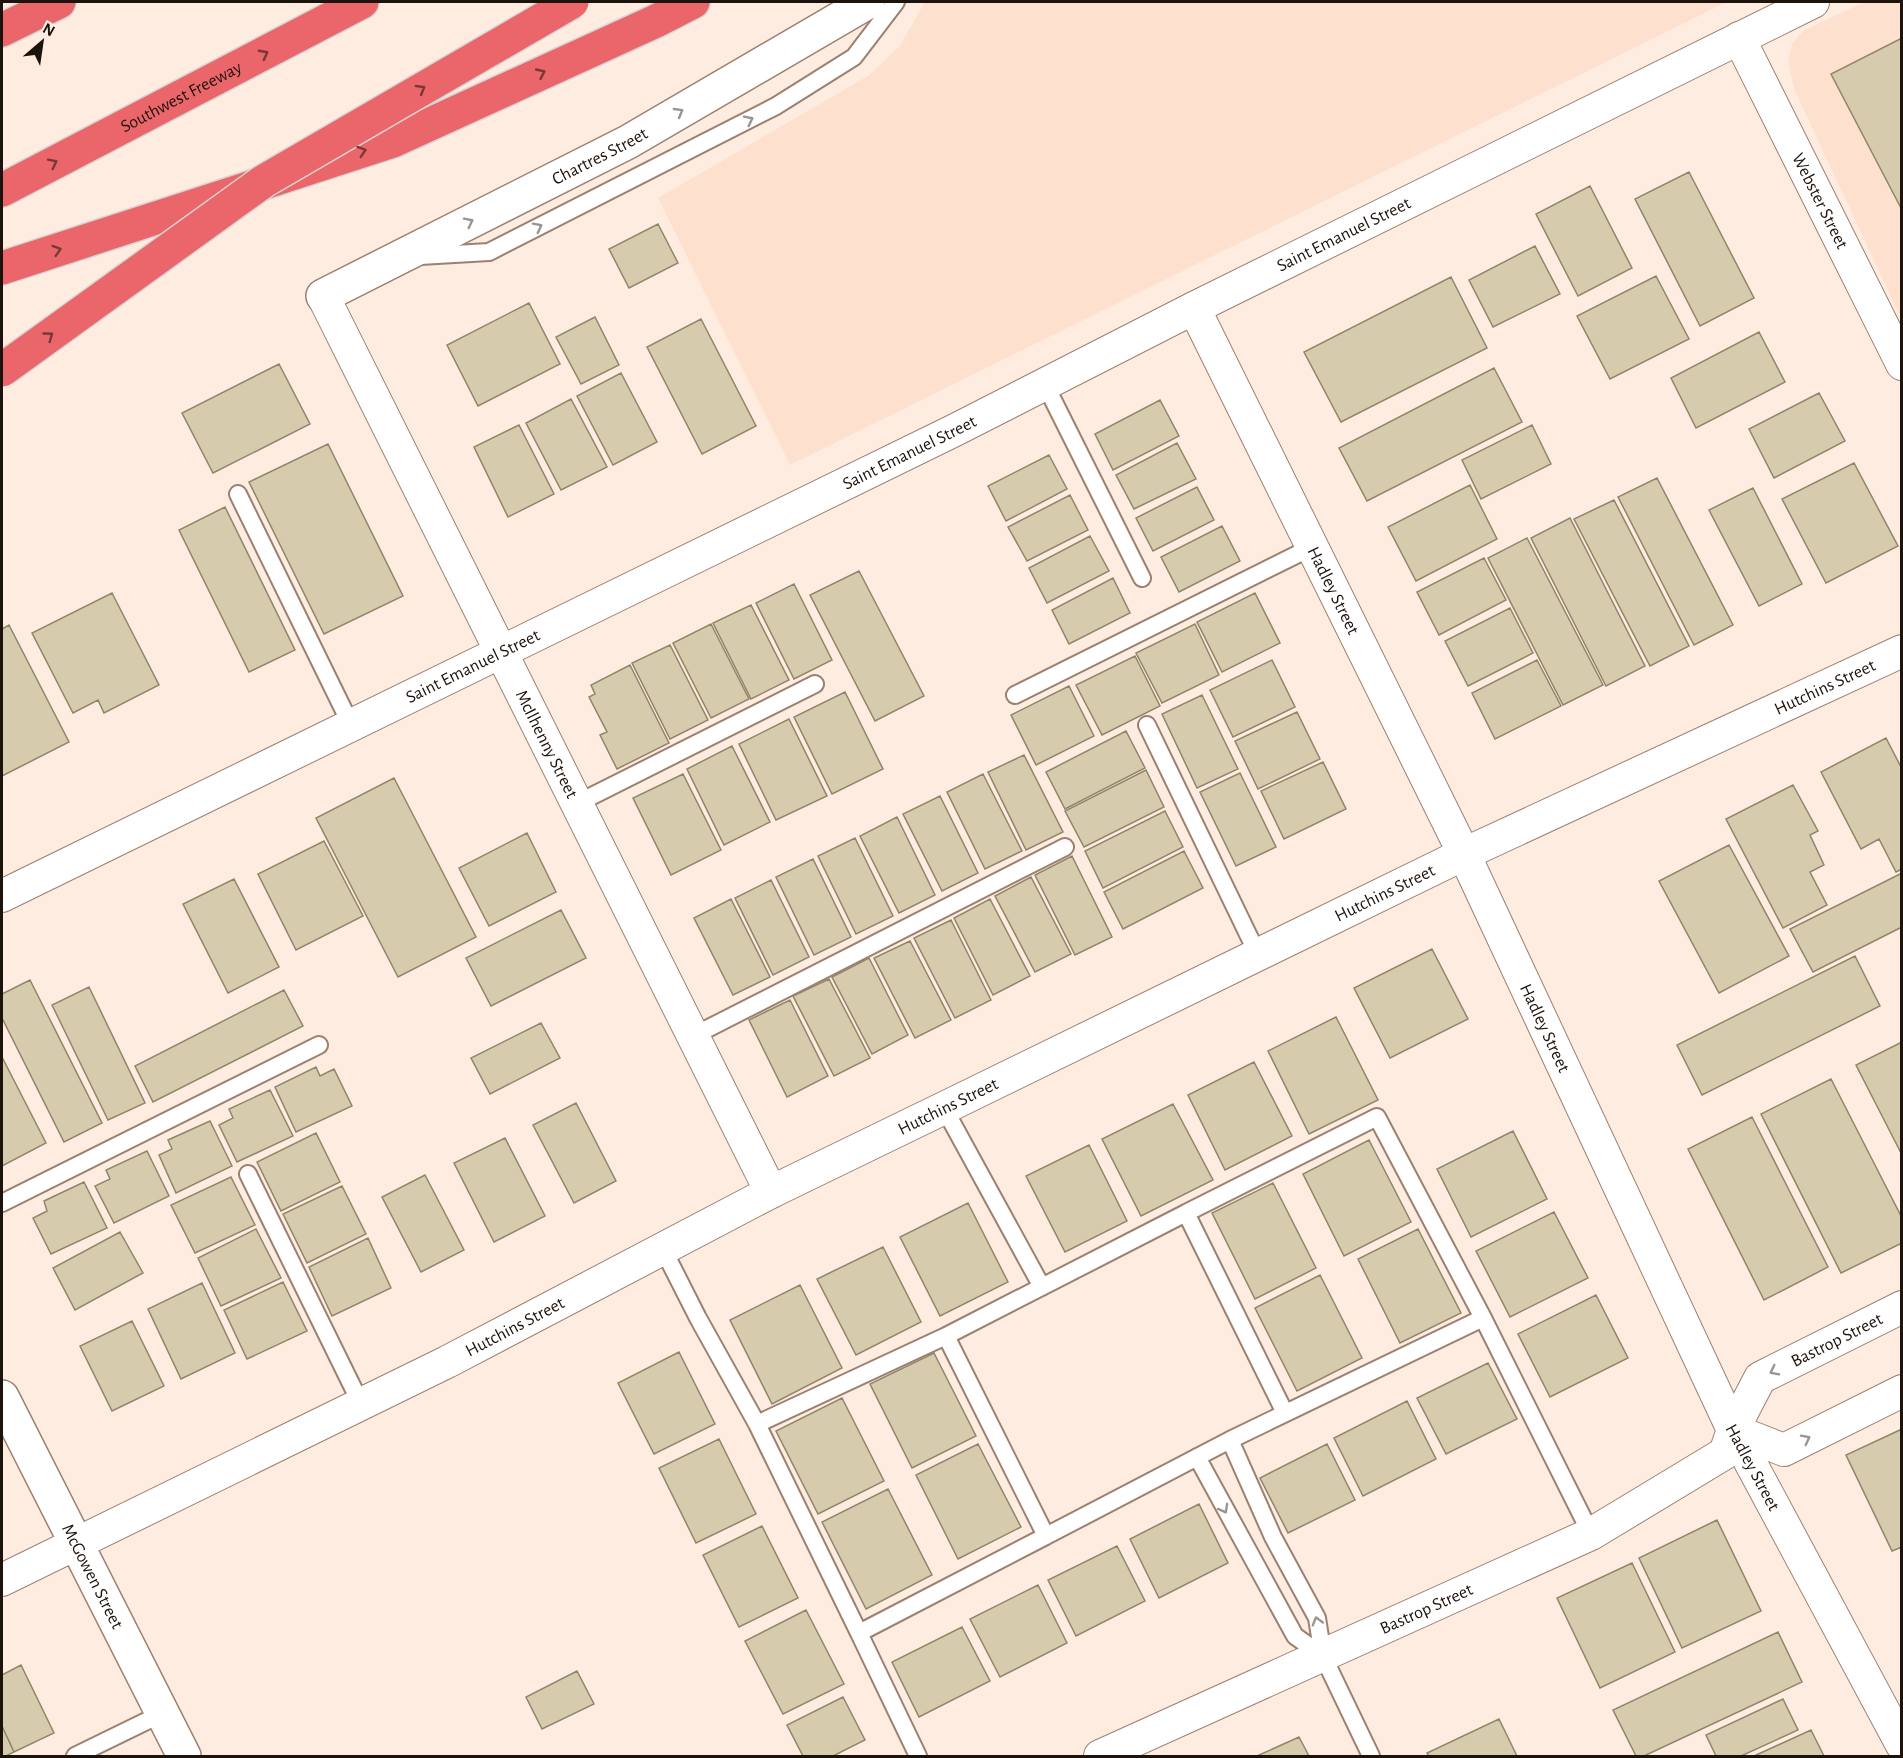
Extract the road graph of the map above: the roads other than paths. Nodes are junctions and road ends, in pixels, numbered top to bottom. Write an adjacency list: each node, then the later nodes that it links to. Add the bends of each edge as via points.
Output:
1 (59, 2): 8 (highway)
2 (362, 2): 10 (highway, Southwest Freeway, one-way to 2)
3 (572, 2): 16 (highway, one-way to 3, bridge, via 264,181)
4 (693, 2): 12 (highway, one-way to 4, via 393,141)
5 (868, 2): 11 (street, Chartres Street, one-way to 5, via 628,142)
6 (896, 2): 11 (lane, one-way to 6, via 489,252 776,106 854,57)
7 (1813, 2): 9 (street, Saint Emanuel Street)
8 (2, 30)
9 (1739, 38): 14 (street, Saint Emanuel Street); 15 (street, Webster Street)
10 (2, 190)
11 (401, 257): 13 (street, Chartres Street)
12 (2, 268)
13 (323, 296): 21 (street, McIlhenny Street)
14 (1194, 309): 17 (street, Saint Emanuel Street); 19 (street, Hadley Street)
15 (1902, 364)
16 (2, 370)
17 (1045, 384): 20 (lane); 21 (street, Saint Emanuel Street)
18 (238, 494): 25 (lane)
19 (1312, 547): 24 (lane); 29 (street, Hadley Street)
20 (1142, 578)
21 (500, 651): 25 (street, Saint Emanuel Street); 27 (street, McIlhenny Street)
22 (1902, 651): 29 (street, Hutchins Street)
23 (815, 684): 27 (lane)
24 (1015, 695)
25 (351, 725): 30 (street, Saint Emanuel Street)
26 (1147, 725): 31 (lane)
27 (576, 804): 32 (street, McIlhenny Street)
28 (1065, 847): 32 (lane)
29 (1464, 854): 31 (street, Hutchins Street); 49 (street, Hadley Street)
30 (2, 896)
31 (1258, 955): 34 (street, Hutchins Street)
32 (693, 1036): 36 (street, McIlhenny Street)
33 (319, 1045): 37 (lane)
34 (944, 1107): 36 (street, Hutchins Street); 40 (lane)
35 (248, 1174): 46 (lane)
36 (771, 1192): 39 (street, Hutchins Street)
37 (2, 1203)
38 (1186, 1214): 40 (lane); 42 (lane, via 1377,1117); 47 (lane)
39 (663, 1249): 46 (street, Hutchins Street); 48 (lane)
40 (1042, 1287): 43 (lane)
41 (1902, 1307): 49 (street, Bastrop Street, one-way to 49, via 1760,1378)
42 (1483, 1318): 47 (lane); 52 (lane)
43 (946, 1336): 48 (lane); 53 (lane)
44 (1902, 1391): 49 (street, one-way to 44, via 1784,1450)
45 (2, 1397): 54 (street, McGowen Street)
46 (361, 1404): 54 (street, Hutchins Street)
47 (1285, 1413): 50 (lane)
48 (757, 1424): 56 (lane)
49 (1733, 1431): 52 (street, Bastrop Street, via 1725,1453); 59 (street, Hadley Street)
50 (1230, 1440): 51 (lane); 57 (lane, one-way to 50, via 1317,1618 1272,1537)
51 (1197, 1457): 53 (lane); 57 (lane, one-way to 57, via 1295,1636)
52 (1591, 1534): 57 (street, Bastrop Street)
53 (1046, 1536): 56 (lane)
54 (77, 1542): 55 (street, Hutchins Street); 58 (street, McGowen Street)
55 (2, 1580)
56 (859, 1633): 62 (lane)
57 (1323, 1656): 63 (street, Bastrop Street); 64 (lane)
58 (163, 1713): 60 (lane); 61 (street, McGowen Street)
59 (1899, 1735)
60 (75, 1756)
61 (184, 1756)
62 (918, 1756)
63 (1100, 1756)
64 (1371, 1756)

